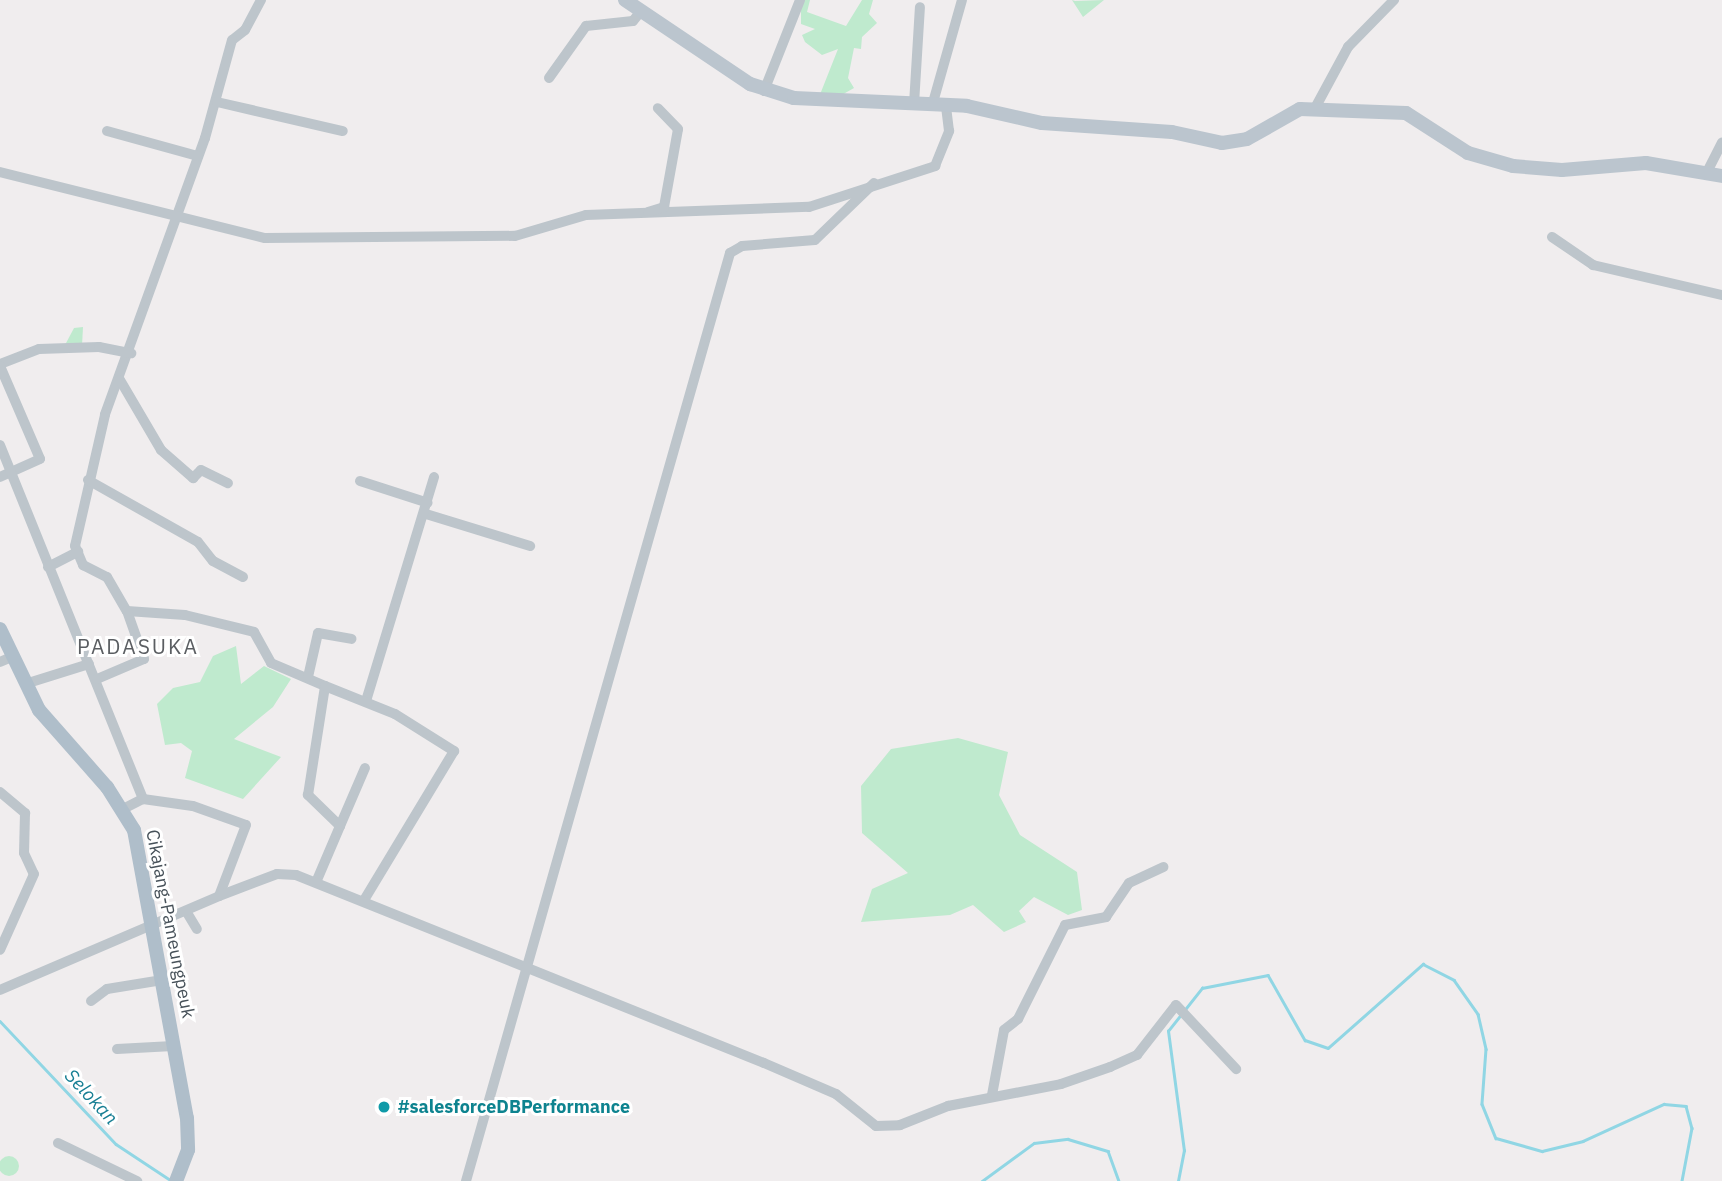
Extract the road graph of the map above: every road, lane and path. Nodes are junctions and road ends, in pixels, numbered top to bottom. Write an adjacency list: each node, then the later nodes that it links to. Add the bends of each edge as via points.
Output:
1 (261, 0): 10 (street, via 245,30 232,40)
2 (625, 0): 7 (street)
3 (800, 0): 9 (street)
4 (962, 0): 12 (street)
5 (1394, 0): 14 (street, via 1348,47)
6 (920, 7): 11 (street)
7 (641, 11): 8 (street, via 633,21 586,26); 9 (street)
8 (549, 78)
9 (764, 91): 11 (street)
10 (217, 102): 16 (street); 18 (street)
11 (914, 104): 12 (street)
12 (939, 106): 14 (street, via 1232,143 1290,111); 22 (street, via 948,131 940,162)
13 (658, 108): 23 (street, via 678,129 664,207)
14 (1314, 110): 20 (street, via 1413,114 1468,153 1521,167 1646,163)
15 (107, 131): 18 (street)
16 (342, 131)
17 (1722, 144): 20 (street)
18 (198, 156): 24 (street)
19 (0, 172): 24 (street)
20 (1707, 172): 21 (street)
21 (1722, 176)
22 (874, 183): 23 (street, via 796,211); 65 (street, via 815,240 742,246 730,253)
23 (639, 215): 24 (street, via 586,215 515,236 302,242)
24 (175, 216): 27 (street)
25 (1552, 237): 26 (street, via 1593,265)
26 (1722, 295)
27 (131, 353): 28 (street, via 99,346 39,349); 29 (street)
28 (0, 365): 31 (street, via 40,456)
29 (121, 380): 34 (street); 36 (street, via 161,450 193,478 201,470)
30 (0, 445): 31 (street)
31 (11, 472): 32 (street); 40 (street)
32 (0, 477)
33 (434, 477): 37 (street)
34 (88, 480): 39 (street); 41 (street, via 198,542 214,561)
35 (360, 481): 37 (street)
36 (228, 483)
37 (427, 508): 38 (street); 51 (street)
38 (530, 546)
39 (78, 552): 40 (street); 42 (street, via 91,575 107,577)
40 (48, 567): 46 (street)
41 (243, 577)
42 (127, 611): 47 (street, via 185,615 254,632 268,661); 48 (street, via 144,659)
43 (0, 629): 45 (main road, Cikajang-Pameungpeuk)
44 (351, 639): 47 (street, via 318,633)
45 (6, 659): 49 (main road, Cikajang-Pameungpeuk)
46 (89, 664): 48 (street); 49 (street)
47 (308, 677): 50 (street)
48 (97, 679): 54 (street)
49 (25, 684): 55 (main road, Cikajang-Pameungpeuk, via 44,717)
50 (325, 686): 51 (street); 56 (street, via 308,795)
51 (366, 701): 60 (street, via 454,751)
52 (365, 768): 56 (street)
53 (0, 792): 64 (street, via 25,813 24,853 34,874)
54 (142, 799): 55 (street); 59 (street, via 193,806 246,825)
55 (123, 809): 62 (main road, Cikajang-Pameungpeuk, via 136,834)
56 (340, 826): 58 (street)
57 (1164, 867): 72 (street, via 1129,883 1106,917 1066,925 1018,1019 1004,1030)
58 (317, 880): 59 (street, via 277,874); 60 (street)
59 (219, 896): 61 (street)
60 (364, 900): 65 (street)
61 (186, 911): 62 (street); 63 (street)
62 (152, 922): 66 (main road, Cikajang-Pameungpeuk); 67 (street)
63 (197, 929)
64 (0, 950)
65 (528, 964): 72 (street, via 836,1094 876,1126 900,1125); 76 (street)
66 (162, 980): 68 (street, via 107,989); 69 (main road, Cikajang-Pameungpeuk)
67 (0, 990)
68 (91, 1001)
69 (173, 1046): 70 (street); 75 (main road, Cikajang-Pameungpeuk, via 188,1144)
70 (117, 1049)
71 (1236, 1069): 72 (street, via 1176,1004 1137,1055 1060,1084)
72 (992, 1095)
73 (58, 1143): 74 (street)
74 (137, 1181)
75 (176, 1181)
76 (466, 1181)

